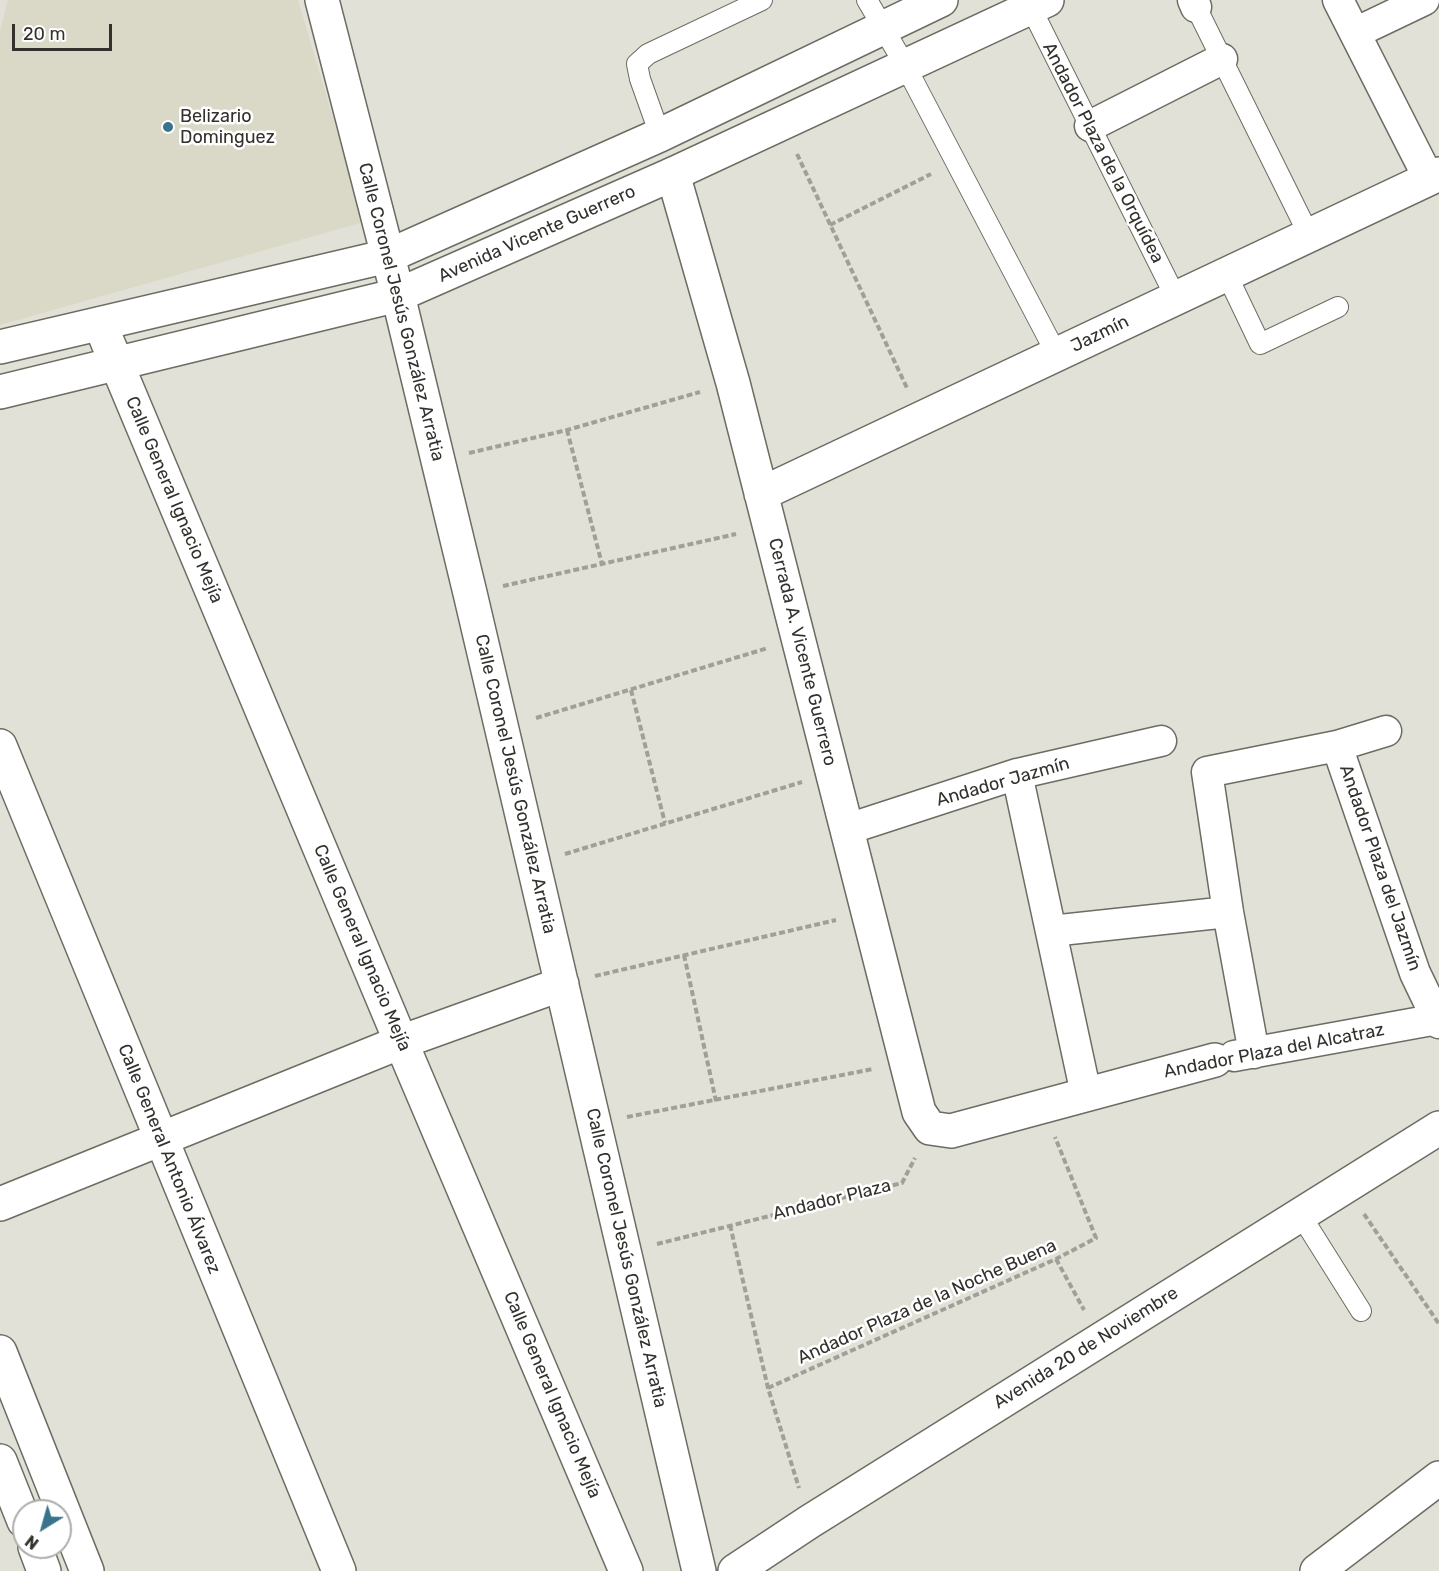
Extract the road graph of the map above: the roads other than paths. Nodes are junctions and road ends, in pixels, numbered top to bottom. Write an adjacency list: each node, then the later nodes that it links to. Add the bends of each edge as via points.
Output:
1 (322, 0): 18 (street, Calle Coronel Jesús González Arratia)
2 (762, 0): 14 (lane, via 648,54 637,64)
3 (867, 0): 9 (lane)
4 (941, 0): 9 (street)
5 (1338, 0): 10 (street)
6 (1424, 0): 10 (street)
7 (1039, 4): 12 (street, Avenida Vicente Guerrero); 13 (lane, Andador Plaza de la Orquídea)
8 (1195, 4): 11 (lane)
9 (884, 27): 12 (lane); 14 (street)
10 (1354, 33): 16 (street)
11 (1222, 59): 13 (street); 17 (lane)
12 (906, 66): 15 (street, Avenida Vicente Guerrero); 25 (lane)
13 (1090, 126): 21 (lane, Andador Plaza de la Orquídea)
14 (660, 135): 18 (street)
15 (673, 174): 20 (street, Avenida Vicente Guerrero); 28 (street, Cerrada A. Vicente Guerrero)
16 (1434, 176): 17 (street, Jazmín)
17 (1310, 237): 19 (street, Jazmín)
18 (388, 256): 20 (street, Calle Coronel Jesús González Arratia); 23 (street)
19 (1227, 275): 21 (street, Jazmín); 22 (lane, via 1260,344)
20 (398, 295): 26 (street, Avenida Vicente Guerrero); 37 (street, Calle Coronel Jesús González Arratia)
21 (1176, 298): 25 (street, Jazmín)
22 (1338, 307)
23 (100, 324): 24 (street); 26 (street, Calle General Ignacio Mejía)
24 (0, 347)
25 (1057, 355): 28 (street, Jazmín)
26 (117, 364): 27 (street, Avenida Vicente Guerrero); 39 (street, Calle General Ignacio Mejía)
27 (0, 392)
28 (761, 494): 34 (street, Cerrada A. Vicente Guerrero)
29 (1386, 730): 32 (street)
30 (1161, 741): 33 (street, Andador Jazmín)
31 (0, 746): 45 (street, Calle General Antonio Álvarez)
32 (1337, 746): 35 (street, via 1207,772); 38 (street, Andador Plaza del Jazmín, via 1415,973)
33 (1017, 774): 34 (street, Andador Jazmín); 36 (street)
34 (848, 829): 43 (street, Cerrada A. Vicente Guerrero, via 919,1112 930,1128 951,1131)
35 (1228, 912): 36 (street); 40 (street)
36 (1051, 931): 42 (street)
37 (562, 984): 39 (street); 56 (street, Calle Coronel Jesús González Arratia)
38 (1438, 1021): 40 (street, Andador Plaza del Alcatraz)
39 (401, 1042): 45 (street); 55 (street, Calle General Ignacio Mejía)
40 (1254, 1053): 41 (street, Andador Plaza del Alcatraz)
41 (1215, 1060): 42 (street, Andador Plaza del Alcatraz)
42 (1086, 1094): 43 (street, Andador Plaza del Alcatraz)
43 (1042, 1106)
44 (1439, 1128): 47 (street, Avenida 20 de Noviembre)
45 (161, 1140): 46 (street); 54 (street, Calle General Antonio Álvarez)
46 (0, 1204)
47 (1300, 1214): 48 (lane); 57 (street, Avenida 20 de Noviembre)
48 (1360, 1311)
49 (0, 1352): 53 (street)
50 (0, 1461): 52 (street)
51 (1439, 1478): 58 (street)
52 (15, 1499)
53 (87, 1571)
54 (339, 1571)
55 (627, 1571)
56 (699, 1571)
57 (735, 1571)
58 (1317, 1571)

